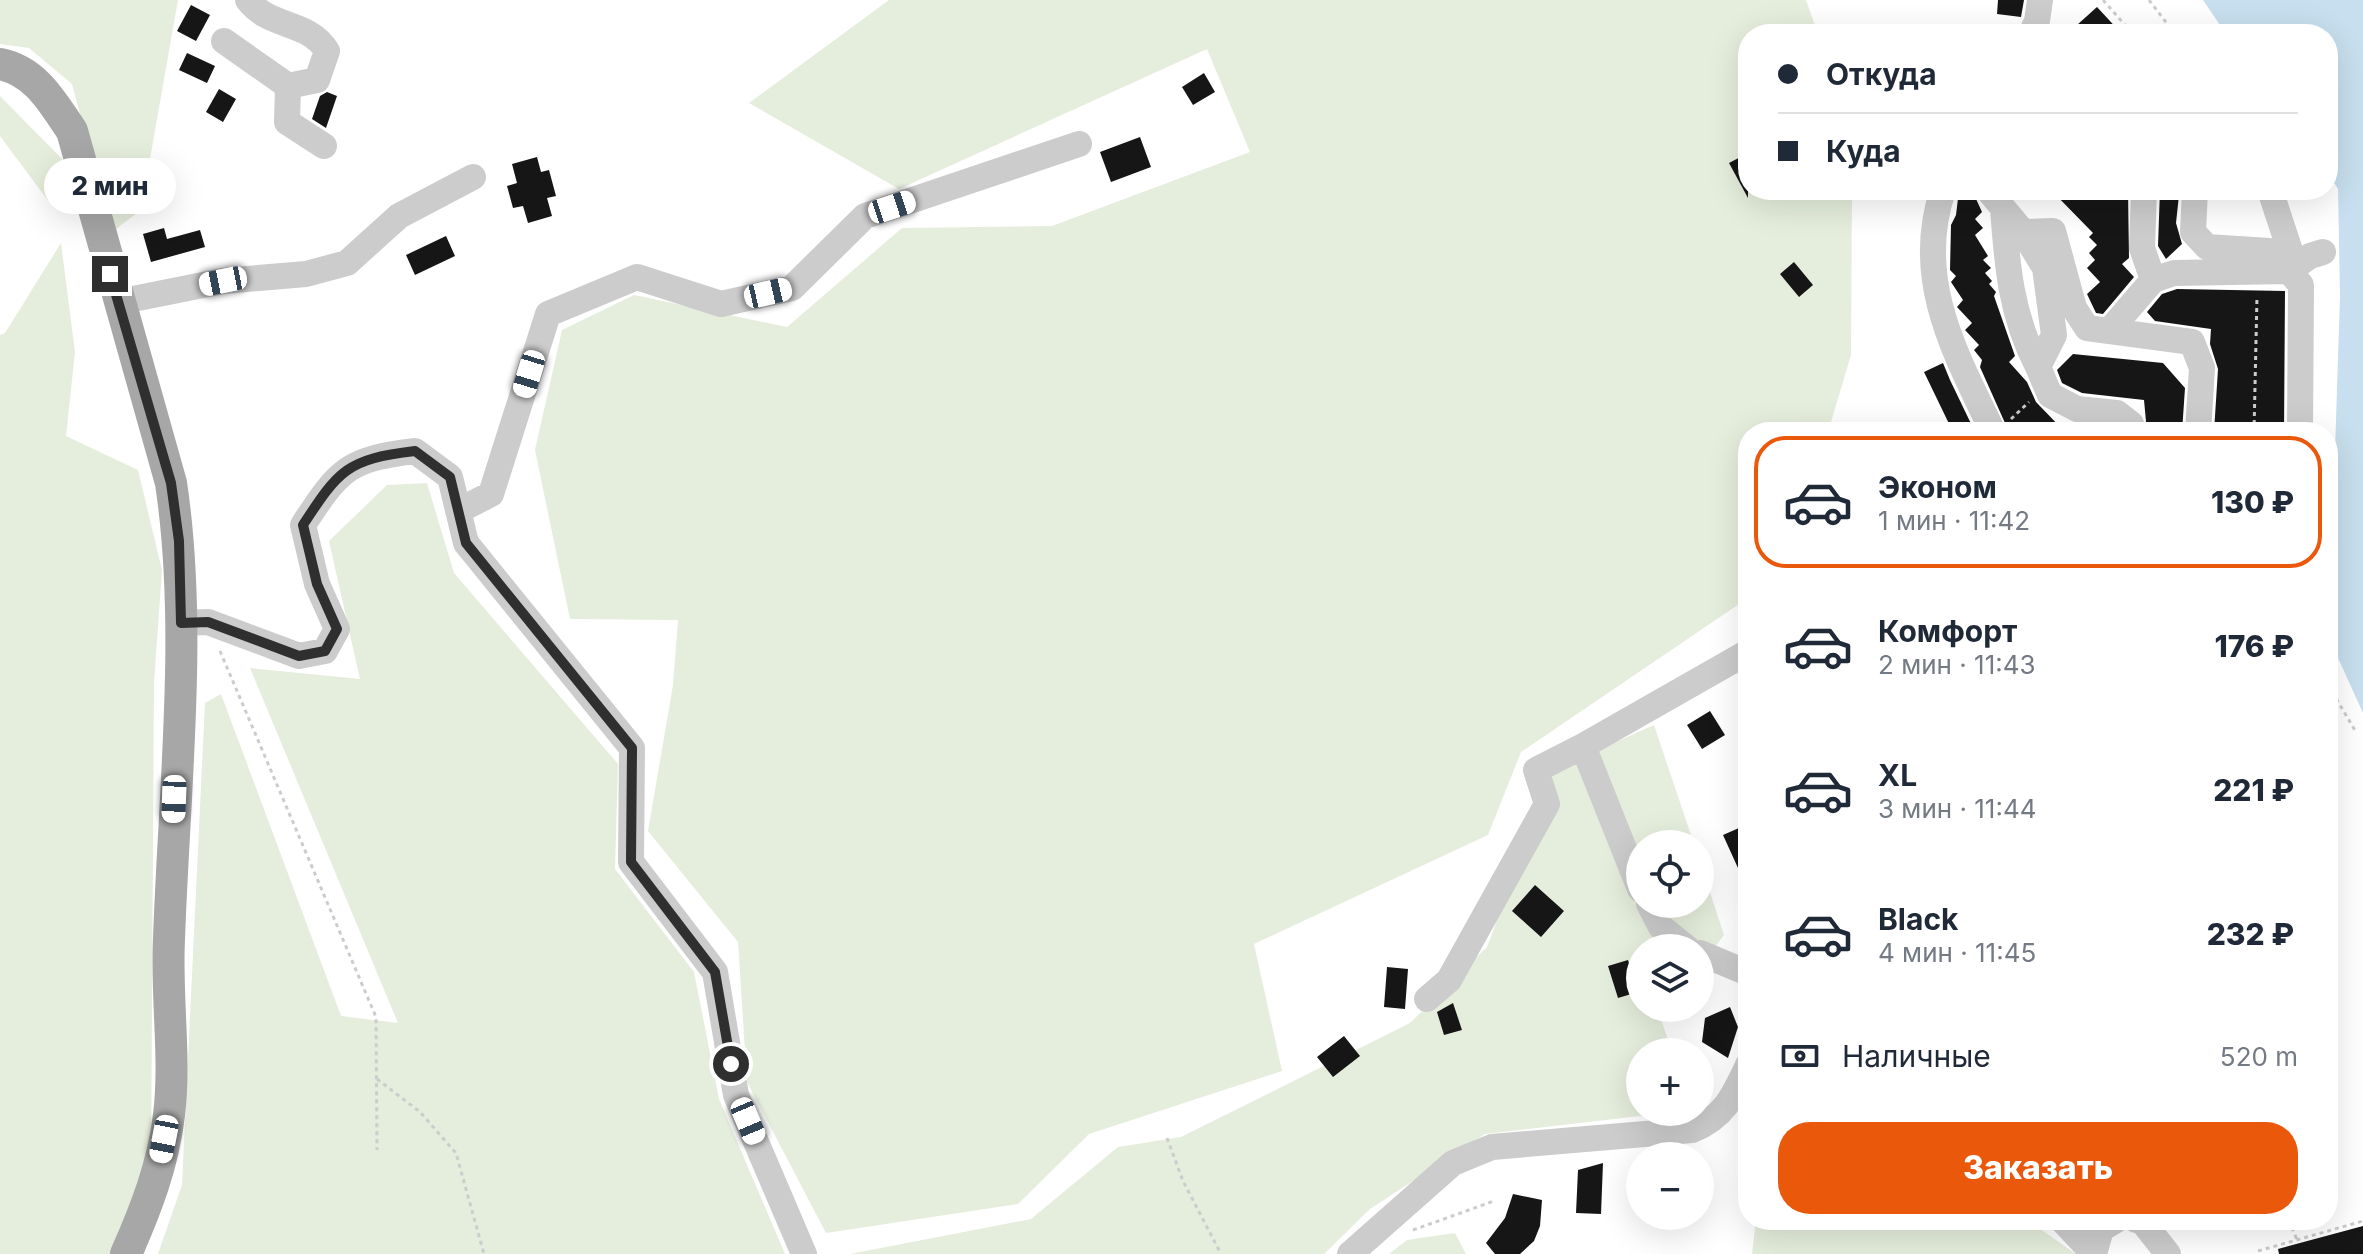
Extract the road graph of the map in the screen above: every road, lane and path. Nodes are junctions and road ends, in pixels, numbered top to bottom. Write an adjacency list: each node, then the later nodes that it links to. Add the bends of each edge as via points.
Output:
1 (248, 0): 8 (lane, via 258,13 317,36 327,51 317,80)
2 (2103, 0): 4 (path)
3 (2149, 0): 5 (path)
4 (2124, 24)
5 (2167, 24)
6 (224, 41): 8 (lane)
7 (0, 64): 22 (main road, via 16,67 46,91 72,131)
8 (288, 86): 10 (lane, via 287,122)
9 (1079, 144): 31 (lane, via 865,216 792,288 721,304 637,277 548,314 491,494)
10 (324, 146)
11 (473, 177): 22 (lane, via 399,216 347,263)
12 (1940, 200): 25 (lane, via 1931,236 1939,307)
13 (1995, 200): 24 (lane, via 2020,332)
14 (1996, 200): 18 (lane)
15 (2144, 200): 21 (lane, via 2142,248)
16 (2195, 200): 20 (lane, via 2193,232 2207,247 2269,251)
17 (2271, 200): 20 (lane)
18 (2023, 232): 23 (lane, via 2053,231 2074,308 2087,328); 24 (lane, via 2045,268 2054,335)
19 (2323, 252): 20 (lane)
20 (2280, 269): 21 (lane, via 2174,273); 29 (path); 30 (lane, via 2301,285)
21 (2153, 280): 23 (lane)
22 (118, 302): 32 (main road, via 171,483)
23 (2110, 330): 28 (lane, via 2192,342 2202,368)
24 (2042, 376): 26 (path); 27 (lane, via 2050,395 2077,409 2117,413)
25 (1997, 422)
26 (2004, 422)
27 (2128, 422)
28 (2199, 422)
29 (2256, 422)
30 (2300, 422)
31 (458, 511): 32 (lane, via 450,477 415,451 371,456 333,480 303,525 317,584 337,629 325,651 299,656); 60 (lane, via 466,543 632,748 631,862 715,972 736,1095)
32 (194, 622): 43 (path, via 376,1017); 58 (main road, via 168,945 169,1114 154,1189)
33 (1738, 658): 36 (lane)
34 (2338, 702): 35 (path)
35 (2356, 732)
36 (1583, 746): 37 (lane); 42 (lane, via 1536,770 1547,804 1449,980)
37 (1626, 854)
38 (1656, 918): 39 (lane)
39 (1670, 934)
40 (1714, 959): 41 (lane)
41 (1738, 969)
42 (1427, 999)
43 (377, 1079): 46 (path); 59 (path, via 420,1112 456,1153)
44 (1738, 1086): 62 (lane, via 1712,1122 1692,1130 1492,1147 1453,1163)
45 (1167, 1138): 61 (path)
46 (377, 1150)
47 (1494, 1201): 50 (path)
48 (2363, 1221): 49 (path)
49 (2338, 1228)
50 (1411, 1230)
51 (2071, 1230): 52 (lane, via 2094,1254)
52 (2101, 1230)
53 (2149, 1230): 63 (lane)
54 (2293, 1230): 56 (path)
55 (2332, 1230): 56 (path)
56 (2297, 1240): 57 (path)
57 (2258, 1251)
58 (126, 1254)
59 (484, 1254)
60 (804, 1254)
61 (1221, 1254)
62 (1350, 1254)
63 (2168, 1254)

